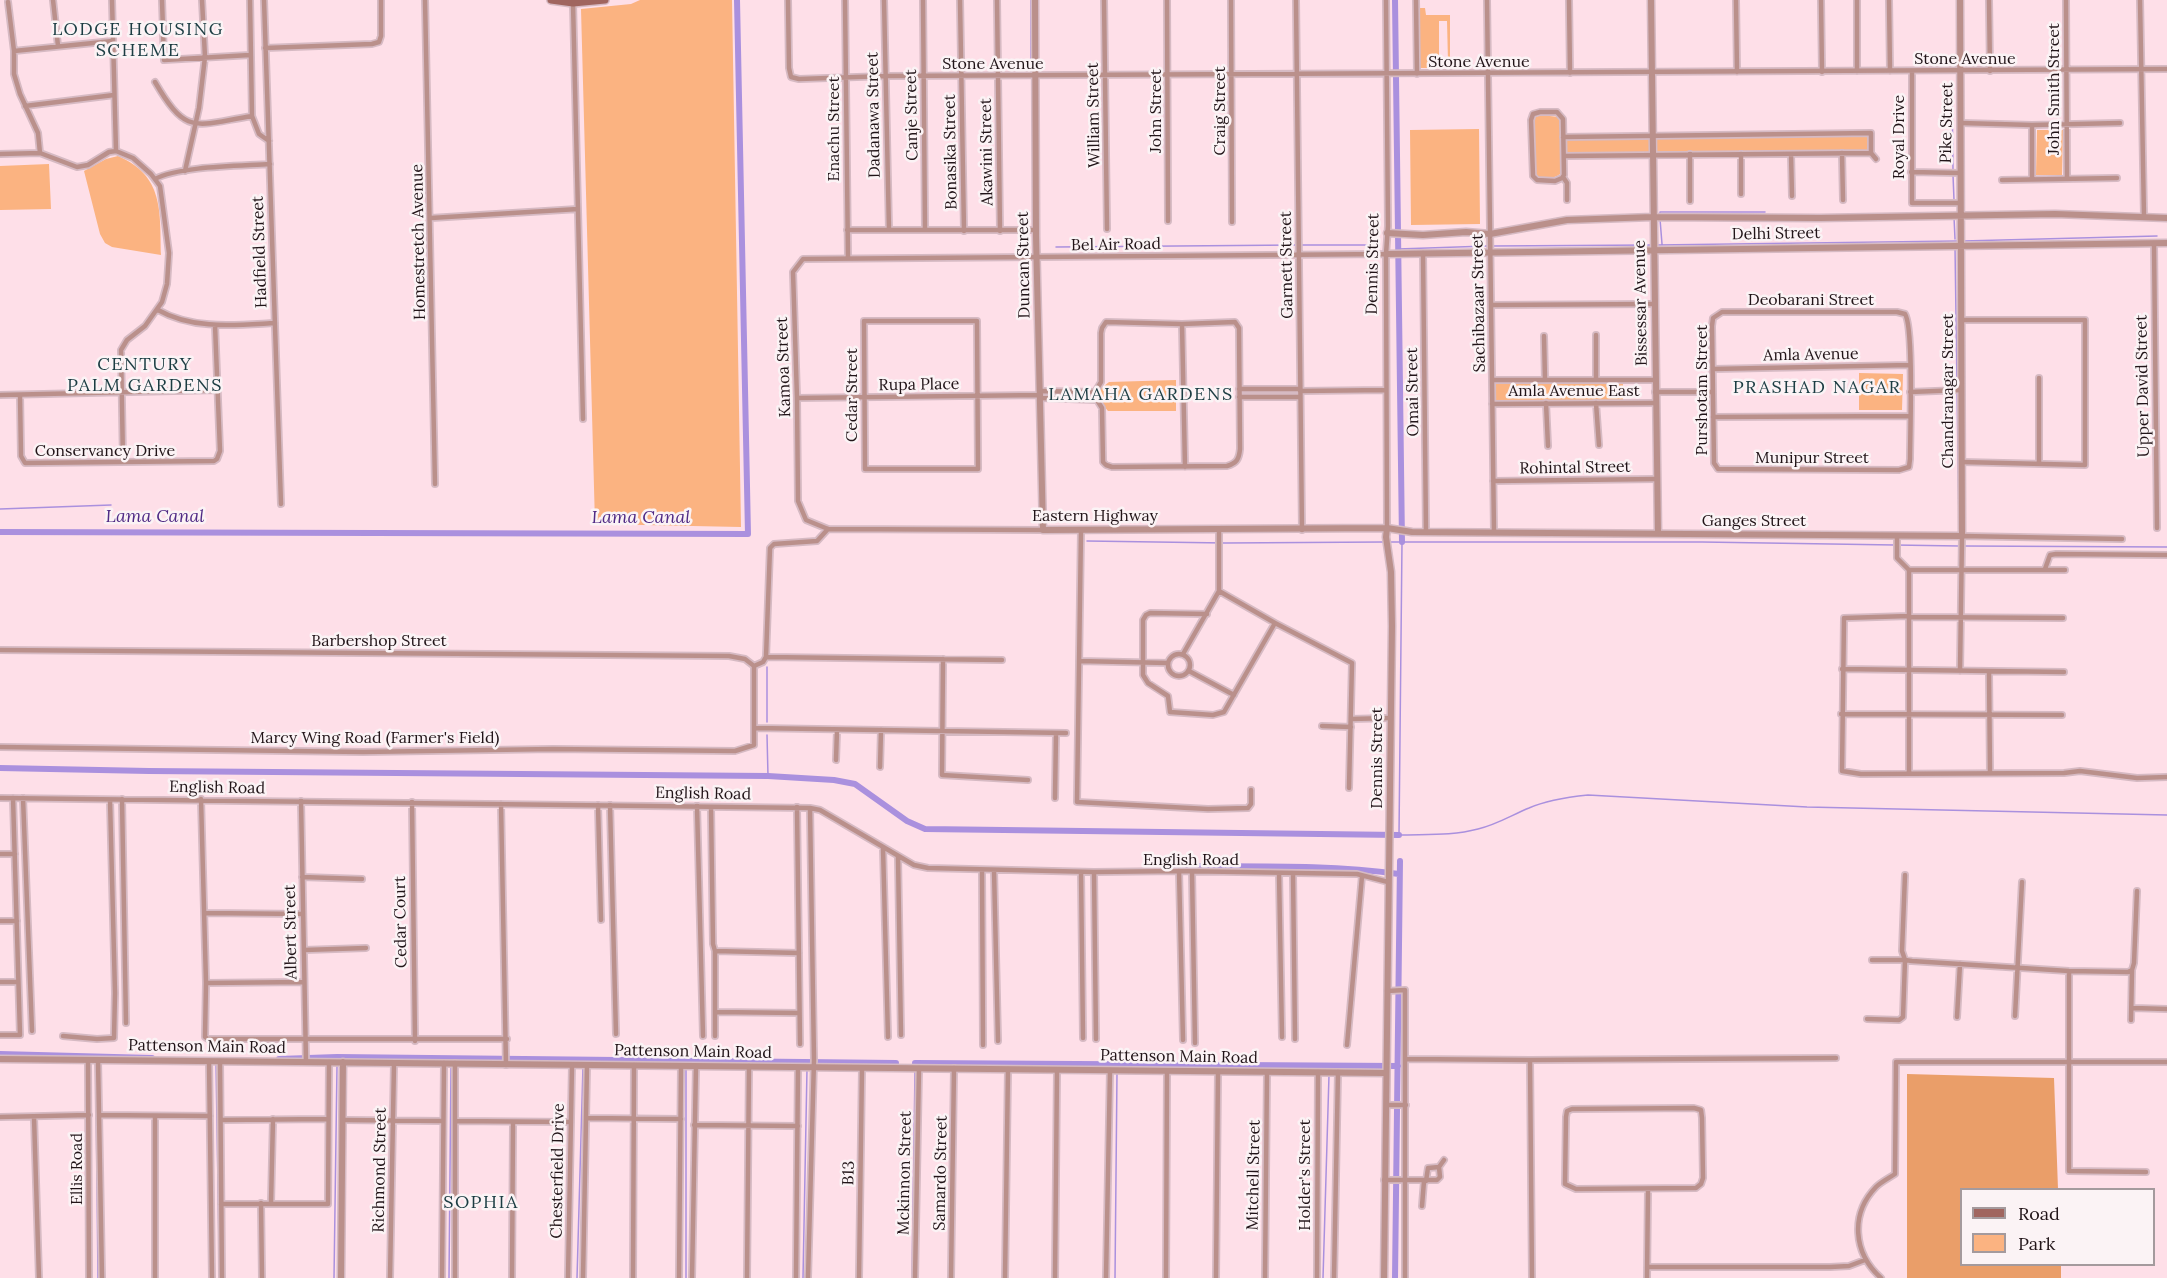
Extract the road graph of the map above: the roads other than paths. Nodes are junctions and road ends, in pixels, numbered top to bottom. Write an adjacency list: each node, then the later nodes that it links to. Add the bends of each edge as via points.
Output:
1 (53, 0): 38 (street)
2 (112, 0): 37 (street)
3 (162, 0): 42 (street, via 164,60)
4 (202, 0): 42 (street)
5 (250, 0): 41 (street)
6 (264, 0): 39 (street, Hadfield Street)
7 (381, 0): 39 (street, via 379,42)
8 (425, 0): 111 (street, Homestretch Avenue)
9 (551, 0): 35 (main road)
10 (605, 0): 35 (main road)
11 (788, 0): 67 (street, Stone Avenue, via 791,77)
12 (844, 0): 67 (street, Enachu Street)
13 (884, 0): 60 (street, Dadanawa Street)
14 (923, 0): 61 (street, Canje Street)
15 (960, 0): 62 (street, Bonasika Street)
16 (997, 0): 63 (street, Akawini Street)
17 (1035, 0): 64 (street, Duncan Street)
18 (1104, 0): 59 (street, William Street)
19 (1167, 0): 65 (street, John Street)
20 (1232, 0): 66 (street, Craig Street)
21 (1296, 0): 55 (street, Garnett Street)
22 (1386, 0): 56 (street, Dennis Street)
23 (1416, 0): 57 (street)
24 (1487, 0): 58 (street, Sachibazaar Street)
25 (1569, 0): 53 (street)
26 (1651, 0): 54 (street, Bissessar Avenue)
27 (1736, 0): 51 (street)
28 (1821, 0): 52 (street)
29 (1857, 0): 46 (street)
30 (1889, 0): 47 (street)
31 (1960, 0): 49 (street, Pike Street)
32 (1989, 0): 50 (street)
33 (2066, 0): 44 (street, John Smith Street)
34 (2140, 0): 45 (street)
35 (573, 1): 107 (street)
36 (8, 2): 40 (street)
37 (113, 41): 38 (street); 69 (street)
38 (58, 46): 40 (street)
39 (265, 48): 79 (street, Hadfield Street)
40 (14, 51): 70 (street, via 14,74)
41 (250, 55): 42 (street); 71 (street)
42 (205, 57): 75 (street)
43 (2167, 69): 45 (street, Stone Avenue)
44 (2066, 70): 45 (street, Stone Avenue); 50 (street, Stone Avenue); 74 (street, John Smith Street)
45 (2141, 70): 110 (street)
46 (1857, 71): 47 (street, Stone Avenue); 52 (street, Stone Avenue)
47 (1890, 71): 48 (street, Stone Avenue)
48 (1912, 71): 49 (street, Stone Avenue); 93 (street, Royal Drive)
49 (1961, 71): 50 (street, Stone Avenue); 72 (street, Pike Street)
50 (1990, 71)
51 (1737, 72): 52 (street, Stone Avenue); 54 (street, Stone Avenue)
52 (1822, 72)
53 (1570, 73): 54 (street, Stone Avenue); 58 (street, Stone Avenue)
54 (1651, 73): 78 (street, Bissessar Avenue)
55 (1297, 74): 56 (street, Stone Avenue); 66 (street, Stone Avenue); 131 (street, Garnett Street)
56 (1386, 74): 57 (street, Stone Avenue); 122 (street, Dennis Street)
57 (1417, 74): 58 (street, Stone Avenue)
58 (1488, 74): 123 (street, Sachibazaar Street)
59 (1106, 75): 64 (street, Stone Avenue); 65 (street, Stone Avenue); 115 (street, William Street)
60 (886, 76): 61 (street, Stone Avenue); 67 (street, Stone Avenue); 117 (street, Dadanawa Street)
61 (924, 76): 62 (street, Stone Avenue); 118 (street, Canje Street)
62 (961, 76): 63 (street, Stone Avenue); 119 (street, Bonasika Street)
63 (997, 76): 64 (street, Stone Avenue); 120 (street, Akawini Street)
64 (1036, 76): 121 (street, Duncan Street)
65 (1167, 76): 66 (street, Stone Avenue); 113 (street, John Street)
66 (1232, 76): 114 (street, Craig Street)
67 (846, 78): 116 (street, Enachu Street)
68 (155, 82): 75 (street, via 175,112)
69 (114, 95): 70 (street); 80 (street)
70 (25, 106): 81 (street, via 38,133)
71 (252, 117): 75 (street); 79 (street, via 256,130)
72 (1960, 123): 76 (street); 94 (street, Pike Street)
73 (2120, 123): 74 (street)
74 (2066, 124): 76 (street); 96 (street, John Smith Street)
75 (195, 125): 92 (street)
76 (2032, 125): 99 (street)
77 (1563, 136): 78 (street); 89 (street); 95 (street, via 1560,114 1533,114 1533,177 1541,181)
78 (1652, 136): 83 (street, via 1870,133); 88 (street, Bissessar Avenue)
79 (269, 141): 91 (street, Hadfield Street)
80 (116, 151): 81 (street, via 77,167); 98 (street, via 133,158)
81 (40, 153): 84 (street)
82 (1842, 153): 83 (street); 87 (street); 104 (street)
83 (1871, 153): 90 (street)
84 (0, 154)
85 (1690, 154): 86 (street); 88 (street); 105 (street)
86 (1741, 154): 87 (street); 101 (street)
87 (1791, 154): 102 (street)
88 (1652, 155): 89 (street); 109 (street, Bissessar Avenue)
89 (1564, 156): 95 (street)
90 (1876, 159)
91 (270, 164): 92 (street); 139 (street, Hadfield Street)
92 (185, 171): 98 (street)
93 (1911, 172): 94 (street); 106 (street, Royal Drive, via 1912,202)
94 (1960, 173): 106 (street, Pike Street)
95 (1563, 177): 103 (street, via 1567,182)
96 (2067, 178): 97 (street); 99 (street)
97 (2117, 178)
98 (156, 179): 136 (street, via 169,254 166,292)
99 (2032, 179): 100 (street)
100 (2002, 180)
101 (1741, 194)
102 (1792, 196)
103 (1567, 200)
104 (1843, 200)
105 (1690, 201)
106 (1959, 203): 108 (street, Pike Street)
107 (578, 209): 111 (street); 175 (street)
108 (1959, 215): 109 (street, Delhi Street); 110 (street, Delhi Street); 124 (street, Pike Street)
109 (1653, 217): 123 (street, Delhi Street, via 1567,220); 127 (street, Bissessar Avenue)
110 (2144, 217): 112 (street, Delhi Street)
111 (430, 218): 185 (street, Homestretch Avenue)
112 (2167, 218)
113 (1168, 221)
114 (1232, 222)
115 (1107, 229)
116 (847, 230): 117 (street); 133 (street, Enachu Street)
117 (889, 230): 118 (street)
118 (925, 231): 119 (street)
119 (964, 231): 120 (street)
120 (1000, 231): 121 (street)
121 (1036, 233): 132 (street, Duncan Street)
122 (1387, 236): 123 (street, Delhi Street, via 1466,232); 129 (street, Dennis Street)
123 (1490, 238): 128 (street, Sachibazaar Street)
124 (1960, 243): 125 (street, Delhi Street); 127 (street, Delhi Street); 138 (street, Chandranagar Street)
125 (2154, 243): 126 (street, Delhi Street); 189 (street, Upper David Street)
126 (2167, 243)
127 (1653, 246): 128 (street, Delhi Street); 134 (street, Bissessar Avenue)
128 (1490, 251): 130 (street, Delhi Street); 135 (street, Sachibazaar Street)
129 (1386, 252): 130 (street, Delhi Street); 131 (street, Bel Air Road); 153 (street, Dennis Street)
130 (1423, 253): 195 (street, Omai Street)
131 (1299, 256): 132 (street, Bel Air Road); 160 (street, Garnett Street)
132 (1037, 257): 133 (street, Bel Air Road); 163 (street, Duncan Street)
133 (848, 258): 167 (street, Kamoa Street, via 803,259 793,272)
134 (1654, 304): 135 (street); 149 (street, Bissessar Avenue)
135 (1491, 305): 150 (street, Sachibazaar Street)
136 (158, 310): 141 (street, via 178,320); 159 (street, via 121,350)
137 (1717, 315): 144 (street, Deobarani Street, via 1905,314 1909,321); 145 (street, Purshotam Street, via 1712,326)
138 (1961, 321): 154 (street, Chandranagar Street); 180 (street, via 2085,321 2085,465)
139 (275, 323): 141 (street); 186 (street, Hadfield Street)
140 (1182, 324): 151 (street, via 1235,322 1239,328); 155 (street, via 1106,322 1101,333 1101,382); 182 (street)
141 (215, 325): 152 (street)
142 (1596, 334): 148 (street)
143 (1544, 336): 147 (street)
144 (1910, 365): 145 (street, Amla Avenue); 158 (street)
145 (1713, 369): 157 (street, Purshotam Street)
146 (2039, 378): 180 (street)
147 (1545, 380): 148 (street); 150 (street)
148 (1596, 380): 149 (street)
149 (1655, 380): 156 (street, Bissessar Avenue)
150 (1492, 381): 172 (street, Sachibazaar Street)
151 (1239, 389): 160 (street); 165 (street)
152 (217, 390): 159 (street); 178 (street, Conservancy Drive, via 217,459)
153 (1386, 390): 160 (street); 188 (street, Dennis Street)
154 (1960, 390): 158 (street); 179 (street, Chandranagar Street)
155 (1095, 392): 163 (street); 168 (street)
156 (1655, 392): 157 (street); 171 (street, Bissessar Avenue)
157 (1713, 392): 174 (street, Purshotam Street)
158 (1910, 392): 173 (street)
159 (122, 393): 162 (street); 178 (street)
160 (1300, 393): 165 (street); 194 (street, Garnett Street)
161 (0, 395): 162 (street)
162 (20, 395): 178 (street, Conservancy Drive, via 24,462)
163 (1041, 395): 164 (street, Rupa Place); 168 (street); 191 (street, Duncan Street)
164 (977, 396): 166 (street, Rupa Place); 166 (street, Cedar Street, via 978,469 865,469); 166 (street, Cedar Street, via 977,321 864,321)
165 (1239, 397): 182 (street, via 1236,463)
166 (864, 398): 167 (street, Rupa Place)
167 (797, 399): 187 (street, Kamoa Street, via 798,501)
168 (1095, 400): 182 (street, via 1102,408 1102,454 1106,465 1120,469)
169 (1546, 403): 170 (street, Amla Avenue East); 172 (street, Amla Avenue East); 177 (street)
170 (1596, 403): 171 (street, Amla Avenue East); 176 (street)
171 (1656, 403): 183 (street, Bissessar Avenue)
172 (1492, 404): 184 (street, Sachibazaar Street)
173 (1910, 416): 174 (street); 181 (street, Munipur Street, via 1909,467 1899,470 1723,470)
174 (1713, 417): 181 (street, Purshotam Street)
175 (583, 419)
176 (1599, 445)
177 (1548, 446)
178 (123, 461)
179 (1962, 462): 180 (street); 198 (street, Chandranagar Street)
180 (2039, 464)
181 (1715, 466)
182 (1185, 467)
183 (1657, 479): 184 (street, Rohintal Street); 197 (street, Bissessar Avenue)
184 (1493, 481): 196 (street, Sachibazaar Street)
185 (435, 484)
186 (281, 504)
187 (806, 520): 190 (street, Eastern Highway)
188 (1387, 528): 194 (street, Eastern Highway); 195 (street, Ganges Street); 232 (street, Dennis Street, via 1392,590)
189 (2157, 528)
190 (828, 529): 191 (street, Eastern Highway); 214 (street, via 817,542 774,544 770,548)
191 (1043, 530): 192 (street, Eastern Highway)
192 (1081, 530): 193 (street, Eastern Highway); 217 (street)
193 (1219, 530): 194 (street, Eastern Highway); 206 (street)
194 (1302, 530)
195 (1426, 532): 196 (street, Ganges Street)
196 (1494, 532): 197 (street, Ganges Street)
197 (1658, 534): 200 (street, Ganges Street)
198 (1962, 536): 199 (street, Ganges Street); 200 (street, Ganges Street); 204 (street)
199 (2122, 538)
200 (1897, 542): 203 (street, via 1897,558)
201 (2167, 555): 202 (street, via 2056,554 2050,555)
202 (2045, 569): 204 (street); 205 (street)
203 (1909, 570): 204 (street); 208 (street)
204 (1962, 570): 209 (street)
205 (2065, 570)
206 (1219, 591): 207 (street); 211 (street)
207 (1207, 614): 213 (street); 218 (street, via 1146,615)
208 (1910, 616): 209 (street); 221 (street, via 1844,618); 222 (street)
209 (1961, 618): 210 (street); 223 (street)
210 (2063, 618)
211 (1275, 623): 227 (street); 233 (street, via 1352,663)
212 (0, 650): 220 (street, Barbershop Street, via 729,656 745,658)
213 (1183, 654): 219 (street, via 1173,655); 224 (street, via 1190,661)
214 (766, 657): 215 (street); 220 (street)
215 (943, 659): 216 (street); 239 (street)
216 (1002, 660)
217 (1079, 661): 218 (street); 250 (street, via 1077,802 1248,808)
218 (1143, 663): 219 (street); 227 (street, via 1146,681 1168,696 1170,712 1220,714 1227,710)
219 (1168, 663): 224 (street, via 1175,676)
220 (754, 666): 236 (street)
221 (1842, 669): 222 (street); 228 (street)
222 (1909, 670): 223 (street); 230 (street)
223 (1960, 670): 225 (street)
224 (1189, 671): 227 (street)
225 (1989, 672): 226 (street); 229 (street)
226 (2064, 672)
227 (1234, 695)
228 (1841, 714): 230 (street); 245 (street, via 1842,771)
229 (1989, 714): 230 (street); 231 (street); 246 (street)
230 (1909, 715): 245 (street)
231 (2062, 715)
232 (1390, 718): 233 (street); 281 (street, Dennis Street)
233 (1351, 719): 235 (street)
234 (1322, 726): 235 (street)
235 (1351, 727): 249 (street)
236 (755, 728): 237 (street); 242 (street, Marcy Wing Road (Farmer's Field), via 749,748 706,752)
237 (837, 729): 238 (street); 243 (street)
238 (881, 730): 239 (street); 244 (street)
239 (942, 731): 240 (street); 248 (street, via 942,775)
240 (1056, 733): 241 (street); 254 (street)
241 (1065, 733)
242 (0, 747)
243 (837, 760)
244 (880, 766)
245 (1909, 773): 246 (street)
246 (1989, 773): 247 (street, via 2079,771 2137,778)
247 (2167, 777)
248 (1028, 780)
249 (1349, 788)
250 (1251, 790)
251 (0, 798): 252 (street, English Road)
252 (13, 798): 253 (street, English Road); 269 (street)
253 (23, 798): 255 (street, English Road); 319 (street)
254 (1055, 798)
255 (110, 800): 256 (street, English Road); 302 (street)
256 (122, 800): 257 (street, English Road); 303 (street)
257 (201, 800): 258 (street, English Road); 286 (street)
258 (301, 801): 259 (street, English Road); 282 (street, Albert Street)
259 (412, 802): 260 (street, English Road); 334 (street, Cedar Court)
260 (501, 804): 261 (street, English Road); 329 (street)
261 (598, 805): 262 (street, English Road); 287 (street)
262 (610, 805): 263 (street, English Road); 288 (street)
263 (697, 806): 264 (street, English Road); 324 (street)
264 (711, 807): 265 (street, English Road); 295 (street)
265 (797, 807): 266 (street, English Road); 296 (street)
266 (810, 808): 267 (street, English Road, via 820,810); 363 (street)
267 (883, 848): 270 (street, English Road); 326 (street)
268 (0, 854): 269 (street)
269 (15, 854): 292 (street)
270 (898, 857): 271 (street, English Road, via 928,868); 322 (street)
271 (982, 870): 272 (street, English Road); 338 (street)
272 (994, 870): 274 (street, English Road); 335 (street)
273 (1179, 871): 275 (street, English Road); 276 (street, English Road); 333 (street)
274 (1081, 872): 275 (street, English Road); 328 (street)
275 (1094, 872): 330 (street)
276 (1192, 872): 277 (street, English Road); 336 (street)
277 (1279, 873): 278 (street, English Road); 327 (street)
278 (1293, 873): 280 (street, English Road); 331 (street)
279 (1905, 875): 298 (street)
280 (1362, 876): 281 (street, English Road); 339 (street)
281 (1389, 876): 309 (street)
282 (302, 877): 283 (street); 289 (street, Albert Street)
283 (362, 879)
284 (2022, 882): 300 (street)
285 (2137, 891): 301 (street)
286 (205, 913): 289 (street); 308 (street)
287 (601, 913): 288 (street); 290 (street)
288 (613, 913): 320 (street)
289 (303, 914): 294 (street, Albert Street)
290 (601, 920)
291 (0, 921): 292 (street)
292 (16, 921): 306 (street)
293 (366, 948): 294 (street)
294 (304, 950): 307 (street, Albert Street)
295 (715, 951): 296 (street); 312 (street)
296 (799, 953): 313 (street)
297 (1872, 960): 298 (street)
298 (1905, 960): 299 (street); 316 (street, via 1903,1017)
299 (1960, 964): 300 (street); 315 (street)
300 (2017, 968): 304 (street); 314 (street)
301 (2132, 970): 304 (street); 310 (street)
302 (114, 971): 303 (street); 323 (street, via 114,1038)
303 (125, 971): 318 (street)
304 (2069, 971): 351 (street)
305 (0, 982): 306 (street)
306 (18, 982): 321 (street, via 20,1035)
307 (304, 982): 308 (street); 332 (street, Albert Street)
308 (206, 983): 332 (street, via 208,1039)
309 (1387, 991): 342 (street, via 1405,990); 375 (street)
310 (2133, 1008): 311 (street); 317 (street)
311 (2167, 1009)
312 (715, 1012): 313 (street); 325 (street)
313 (800, 1013): 337 (street)
314 (2015, 1016)
315 (1957, 1017)
316 (1867, 1019)
317 (2131, 1020)
318 (126, 1023)
319 (32, 1031)
320 (616, 1034)
321 (0, 1035)
322 (901, 1035)
323 (63, 1036)
324 (703, 1036)
325 (715, 1036)
326 (888, 1037)
327 (1282, 1037)
328 (1083, 1038)
329 (507, 1039): 334 (street); 350 (street)
330 (1096, 1039)
331 (1295, 1039)
332 (305, 1040): 334 (street); 340 (street, Albert Street)
333 (1183, 1040)
334 (415, 1041)
335 (998, 1041)
336 (1195, 1043)
337 (800, 1044)
338 (983, 1045)
339 (1347, 1045)
340 (306, 1058): 347 (street, Pattenson Main Road); 348 (street, Pattenson Main Road)
341 (0, 1059): 344 (street, Pattenson Main Road)
342 (1406, 1059): 346 (street); 377 (street)
343 (1836, 1059): 346 (street)
344 (88, 1060): 345 (street, Pattenson Main Road); 378 (street, Ellis Road)
345 (98, 1060): 347 (street, Pattenson Main Road); 379 (street)
346 (1530, 1060): 445 (street)
347 (215, 1061): 381 (street); 389 (street)
348 (329, 1062): 349 (street, Pattenson Main Road); 386 (street)
349 (343, 1062): 353 (street, Pattenson Main Road); 390 (street)
350 (506, 1062): 355 (street, Pattenson Main Road); 356 (street, Pattenson Main Road)
351 (2070, 1062): 352 (street); 401 (street, via 2069,1171); 410 (street, via 1896,1062 1895,1174 1877,1186 1858,1217 1857,1236)
352 (2167, 1062)
353 (394, 1063): 354 (street, Pattenson Main Road); 391 (street, Richmond Street)
354 (444, 1063): 355 (street, Pattenson Main Road); 392 (street)
355 (454, 1063): 393 (street)
356 (572, 1065): 357 (street, Pattenson Main Road); 394 (street, Chesterfield Drive)
357 (587, 1065): 358 (street, Pattenson Main Road); 384 (street, Chesterfield Drive)
358 (634, 1065): 359 (street, Pattenson Main Road); 387 (street)
359 (683, 1066): 360 (street, Pattenson Main Road); 388 (street)
360 (695, 1066): 361 (street, Pattenson Main Road); 396 (street)
361 (748, 1066): 362 (street, Pattenson Main Road); 397 (street)
362 (800, 1067): 363 (street, Pattenson Main Road); 398 (street)
363 (813, 1067): 364 (street, Pattenson Main Road); 431 (street)
364 (862, 1068): 365 (street, Pattenson Main Road); 432 (street, B13)
365 (920, 1068): 366 (street, Pattenson Main Road); 433 (street, Mckinnon Street)
366 (954, 1068): 367 (street, Pattenson Main Road); 434 (street, Samardo Street)
367 (1008, 1069): 368 (street, Pattenson Main Road); 435 (street)
368 (1057, 1070): 369 (street, Pattenson Main Road); 436 (street)
369 (1110, 1070): 370 (street, Pattenson Main Road); 437 (street)
370 (1167, 1071): 371 (street, Pattenson Main Road); 438 (street)
371 (1218, 1071): 372 (street, Pattenson Main Road); 439 (street)
372 (1267, 1072): 373 (street, Pattenson Main Road); 440 (street, Mitchell Street)
373 (1321, 1072): 374 (street, Pattenson Main Road); 441 (street, Holder's Street)
374 (1336, 1072): 375 (street, Pattenson Main Road); 442 (street, Holder's Street)
375 (1386, 1073): 376 (street)
376 (1386, 1105): 377 (street); 402 (street)
377 (1406, 1105): 403 (street)
378 (89, 1115): 383 (street); 413 (street, Ellis Road)
379 (99, 1115): 380 (street); 414 (street)
380 (155, 1116): 381 (street); 415 (street)
381 (210, 1116): 416 (street)
382 (0, 1117): 383 (street)
383 (34, 1117): 412 (street)
384 (586, 1118): 387 (street); 425 (street, Chesterfield Drive)
385 (273, 1119): 386 (street); 389 (street); 407 (street)
386 (328, 1119): 407 (street, via 328,1204)
387 (634, 1119): 388 (street); 426 (street)
388 (681, 1119): 427 (street)
389 (221, 1120): 408 (street)
390 (343, 1120): 391 (street); 419 (street)
391 (393, 1121): 392 (street); 420 (street, Richmond Street)
392 (443, 1121): 421 (street)
393 (454, 1121): 395 (street); 422 (street)
394 (571, 1122): 395 (street); 424 (street, Chesterfield Drive)
395 (513, 1123): 423 (street)
396 (694, 1125): 397 (street); 428 (street)
397 (748, 1125): 398 (street); 429 (street)
398 (798, 1126): 430 (street)
399 (1444, 1160): 400 (street)
400 (1439, 1167): 404 (street, via 1428,1168); 404 (street, via 1437,1180)
401 (2146, 1172)
402 (1384, 1180): 403 (street); 443 (street)
403 (1406, 1180): 404 (street); 444 (street)
404 (1425, 1181): 409 (street)
405 (1648, 1190): 405 (street, via 1696,1188 1701,1184 1701,1110 1567,1112 1565,1184 1576,1189); 411 (street)
406 (261, 1203): 407 (street); 408 (street); 418 (street)
407 (271, 1203)
408 (221, 1204): 417 (street)
409 (1422, 1206)
410 (1865, 1260): 411 (street, via 1830,1267); 447 (street)
411 (1647, 1267): 446 (street)
412 (39, 1278)
413 (89, 1278)
414 (102, 1278)
415 (155, 1278)
416 (212, 1278)
417 (222, 1278)
418 (262, 1278)
419 (341, 1278)
420 (390, 1278)
421 (442, 1278)
422 (455, 1278)
423 (512, 1278)
424 (568, 1278)
425 (583, 1278)
426 (633, 1278)
427 (680, 1278)
428 (692, 1278)
429 (747, 1278)
430 (796, 1278)
431 (808, 1278)
432 (859, 1278)
433 (915, 1278)
434 (951, 1278)
435 (1005, 1278)
436 (1055, 1278)
437 (1106, 1278)
438 (1166, 1278)
439 (1216, 1278)
440 (1265, 1278)
441 (1317, 1278)
442 (1334, 1278)
443 (1383, 1278)
444 (1405, 1278)
445 (1532, 1278)
446 (1647, 1278)
447 (1881, 1278)

